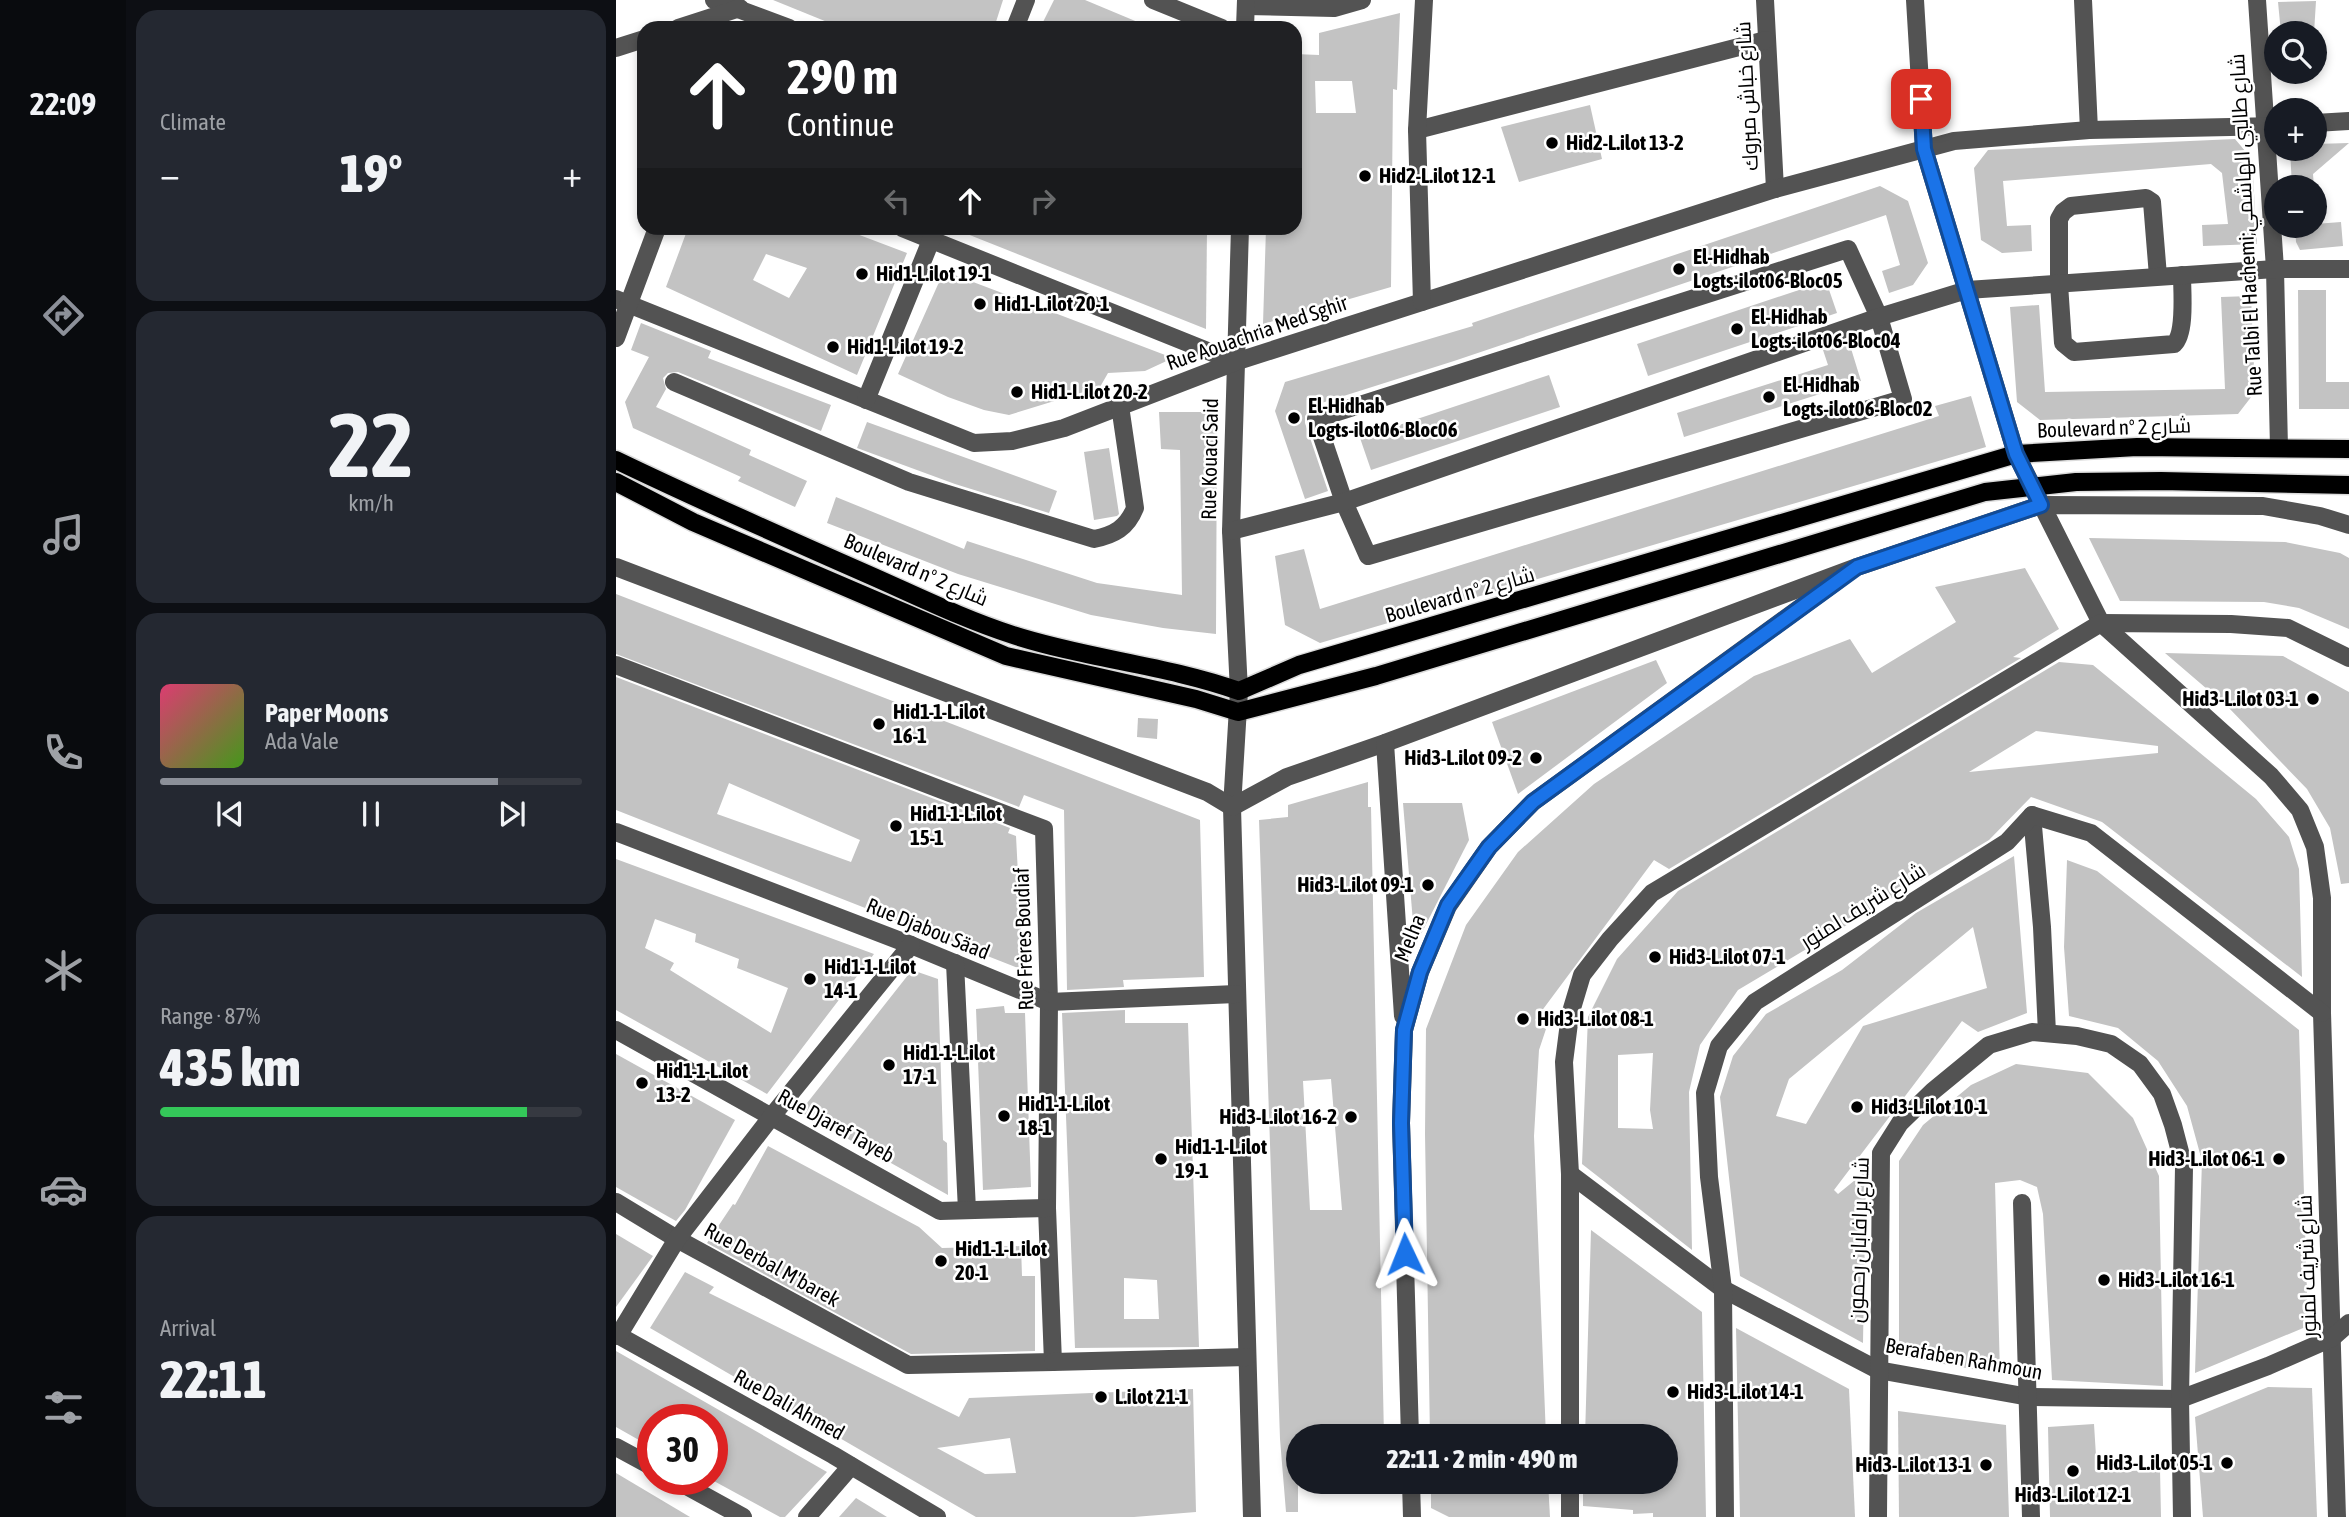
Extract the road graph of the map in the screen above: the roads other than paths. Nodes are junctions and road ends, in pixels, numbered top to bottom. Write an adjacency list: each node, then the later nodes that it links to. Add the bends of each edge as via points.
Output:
1 (714, 0): 11 (street)
2 (1026, 0): 15 (street)
3 (1153, 0): 16 (street)
4 (1362, 0): 10 (street, via 1334,8)
5 (1424, 0): 25 (street)
6 (1765, 0): 18 (street, شارع خباش مبروك)
7 (1915, 0): 27 (street)
8 (2083, 0): 26 (street)
9 (2257, 0): 21 (street, Rue Talbi El Hachemi;شارع طالبي الهاشمي)
10 (1246, 3): 17 (street)
11 (742, 4): 12 (street); 13 (street); 14 (street)
12 (697, 21)
13 (735, 21)
14 (775, 21)
15 (1018, 21)
16 (1205, 21)
17 (1245, 21)
18 (1766, 40): 25 (street); 29 (street, شارع خباش مبروك)
19 (637, 41): 20 (street)
20 (616, 48)
21 (2268, 98)
22 (2349, 121): 23 (street)
23 (2327, 122)
24 (2264, 127): 26 (street, Rue Aouachria Med Sghir)
25 (1417, 130): 41 (street)
26 (2089, 130): 27 (street, Rue Aouachria Med Sghir, via 1954,141)
27 (1924, 149): 29 (street, Rue Aouachria Med Sghir); 39 (street)
28 (2272, 161): 34 (street, Rue Talbi El Hachemi;شارع طالبي الهاشمي)
29 (1775, 189): 41 (street, Rue Aouachria Med Sghir)
30 (654, 235): 40 (street)
31 (932, 235): 46 (street)
32 (938, 235): 44 (street)
33 (1240, 235): 44 (street, Rue Kouaci Said)
34 (2275, 269): 35 (street); 36 (street); 48 (street, Rue Talbi El Hachemi;شارع طالبي الهاشمي)
35 (2349, 269)
36 (2182, 275): 37 (street); 38 (street, via 2181,329 2174,344 2074,352 2063,343)
37 (2158, 276): 38 (street); 38 (street, via 2152,202 2140,198 2071,206 2063,212 2059,219)
38 (2059, 284): 39 (street)
39 (1967, 290): 42 (street); 50 (street)
40 (622, 301): 43 (street); 46 (street, Rue Aouachria Med Sghir)
41 (1422, 302): 44 (street, Rue Aouachria Med Sghir)
42 (1879, 317): 55 (street); 55 (street, via 1903,399 1368,556); 55 (street, via 1848,249 1316,419)
43 (616, 338)
44 (1235, 362): 47 (street, Rue Aouachria Med Sghir); 58 (street, Rue Kouaci Said)
45 (674, 382): 47 (street, via 909,482 1094,539 1119,530 1135,509)
46 (866, 400): 47 (street, Rue Aouachria Med Sghir, via 974,443 1012,441 1064,428)
47 (1119, 406)
48 (2279, 448): 49 (main road, Boulevard n° شارع 2); 50 (main road, Boulevard n° شارع 2, via 2137,447)
49 (2349, 449)
50 (2016, 454): 54 (street); 64 (main road, Boulevard n° شارع 2, via 1299,665)
51 (616, 460): 64 (main road, Boulevard n° شارع 2, via 712,507 1013,635 1202,678)
52 (616, 482): 65 (main road, Boulevard n° شارع 2, via 693,522 1006,656)
53 (2349, 485): 54 (main road, via 2161,481 2076,482)
54 (2033, 488): 56 (street); 65 (main road, via 1985,492 1376,676)
55 (1344, 502): 58 (street)
56 (2041, 505): 57 (street, via 2263,506); 59 (street); 61 (street)
57 (2349, 525)
58 (1231, 531): 64 (street, Rue Kouaci Said)
59 (1857, 567): 66 (street); 76 (street, Melha, via 1533,802 1489,847 1448,905 1420,972)
60 (616, 568): 67 (street, via 1207,792)
61 (2101, 623): 62 (street, via 2288,628); 74 (street, شارع شريف لمنور, via 2271,776 2300,810 2315,847 2322,898); 79 (street, via 1651,893 1583,975 1570,1015 1564,1062)
62 (2349, 658)
63 (616, 665): 73 (street, Rue Frères Boudiaf, via 1044,829)
64 (1239, 691): 65 (street, Rue Kouaci Said)
65 (1238, 712): 67 (street, Rue Kouaci Said)
66 (1385, 743): 67 (street, via 1287,777); 76 (street)
67 (1232, 807): 72 (street, Rue Kouaci Said)
68 (2032, 815): 74 (street, via 2091,833); 77 (street); 85 (street, شارع شريف لمنور, via 2007,842 1755,1002 1719,1046 1705,1093 1709,1177)
69 (616, 832): 70 (street, Rue Djabou Säad)
70 (911, 945): 71 (street, Rue Djabou Säad); 78 (street)
71 (955, 963): 73 (street, Rue Djabou Säad); 83 (street)
72 (1236, 994): 73 (street, Rue Djabou Säad); 89 (street, Rue Kouaci Said)
73 (1049, 1002): 82 (street, Rue Frères Boudiaf)
74 (2322, 1013): 88 (street, شارع شريف لمنور)
75 (616, 1030): 78 (street, Rue Djaref Tayeb)
76 (1404, 1030): 94 (street, Melha, via 1401,1123)
77 (2047, 1034): 91 (street, شارع برافابان رحمون, via 2032,1032 1989,1045 1900,1123 1881,1153); 93 (street, شارع برافابان رحمون, via 2111,1044 2140,1064 2162,1094 2184,1167)
78 (772, 1116): 83 (street, Rue Djaref Tayeb, via 940,1211); 84 (street)
79 (1570, 1174): 85 (street, Berafaben Rahmoun); 95 (street)
80 (616, 1202): 84 (street, Rue Derbal M'barek)
81 (2022, 1203): 92 (street)
82 (1047, 1208): 83 (street, Rue Djaref Tayeb); 90 (street, Rue Frères Boudiaf)
83 (967, 1210)
84 (677, 1239): 87 (street); 90 (street, Rue Derbal M'barek, via 908,1365)
85 (1723, 1289): 91 (street, Berafaben Rahmoun); 108 (street, شارع شريف لمنور)
86 (2349, 1323): 88 (street, Berafaben Rahmoun)
87 (617, 1335): 98 (street, Rue Dali Ahmed)
88 (2332, 1338): 93 (street, Berafaben Rahmoun); 112 (street, شارع شريف لمنور)
89 (1247, 1357): 90 (street); 105 (street, Rue Kouaci Said)
90 (1053, 1362)
91 (1878, 1370): 92 (street, Berafaben Rahmoun); 109 (street, شارع برافابان رحمون)
92 (2029, 1397): 93 (street, Berafaben Rahmoun); 110 (street)
93 (2180, 1399): 111 (street, شارع برافابان رحمون)
94 (1410, 1424)
95 (1570, 1424)
96 (616, 1447): 97 (street)
97 (637, 1458)
98 (851, 1466): 103 (street); 104 (street, Rue Dali Ahmed)
99 (1411, 1494): 106 (street)
100 (1570, 1494): 107 (street)
101 (703, 1495): 102 (street)
102 (743, 1517)
103 (807, 1517)
104 (937, 1517)
105 (1252, 1517)
106 (1412, 1517)
107 (1570, 1517)
108 (1725, 1517)
109 (1878, 1517)
110 (2031, 1517)
111 (2182, 1517)
112 (2337, 1517)

